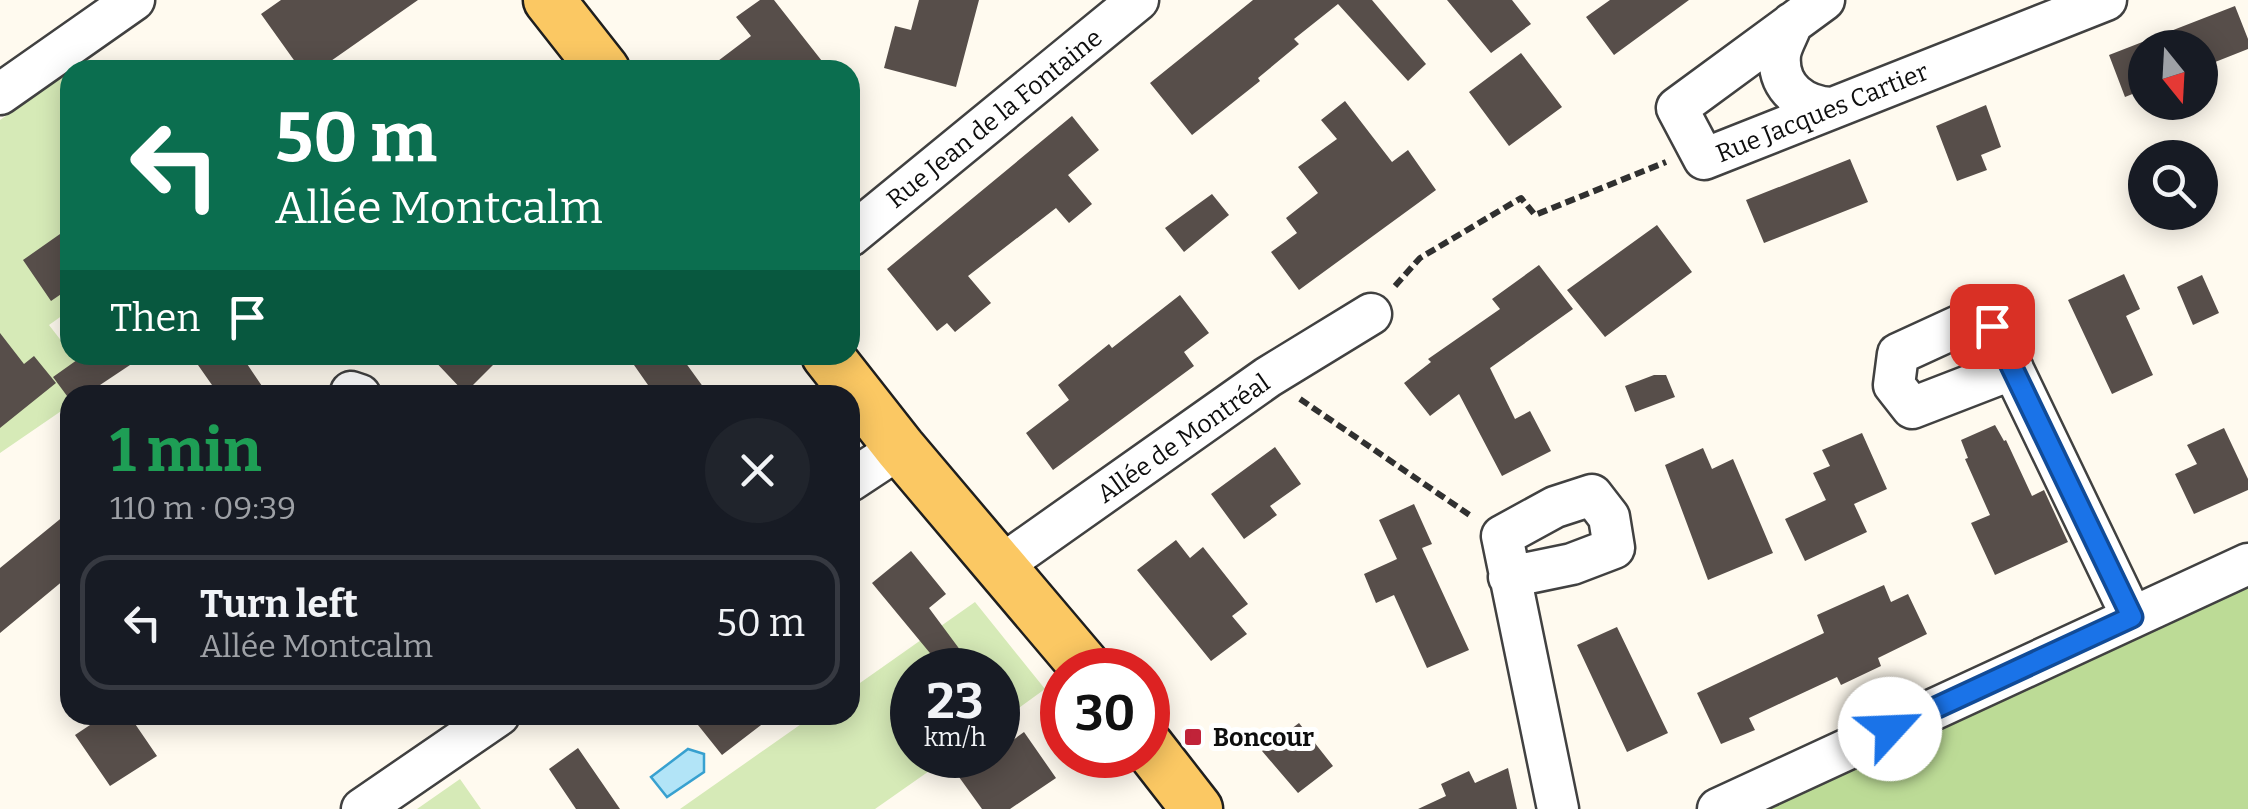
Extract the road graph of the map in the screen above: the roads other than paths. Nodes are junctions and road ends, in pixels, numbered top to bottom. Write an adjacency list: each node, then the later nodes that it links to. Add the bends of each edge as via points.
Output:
1 (134, 0): 5 (street)
2 (548, 0): 7 (main road)
3 (1138, 0): 10 (street, Rue Jean de la Fontaine)
4 (2106, 0): 9 (street, Rue Jacques Cartier)
5 (94, 12): 8 (street)
6 (1808, 12): 9 (street, via 1780,56 1784,76 1794,96 1811,107); 9 (street, Rue Jacques Cartier, via 1678,108 1704,159)
7 (596, 60)
8 (0, 94)
9 (1832, 108)
10 (860, 228)
11 (1371, 314): 19 (street, Allée de Montréal, via 1268,377)
12 (835, 365): 14 (main road)
13 (2013, 369): 21 (street)
14 (851, 385)
15 (860, 397): 16 (main road)
16 (900, 448): 17 (street); 19 (main road)
17 (860, 474)
18 (2248, 564): 21 (street)
19 (998, 567): 22 (main road)
20 (1508, 577): 20 (street, via 1502,536 1592,496 1609,517 1614,548); 27 (street)
21 (2132, 617): 28 (street)
22 (1070, 648)
23 (484, 725): 25 (street)
24 (1170, 774): 26 (main road)
25 (362, 809)
26 (1198, 809)
27 (1558, 809)
28 (1718, 809)

